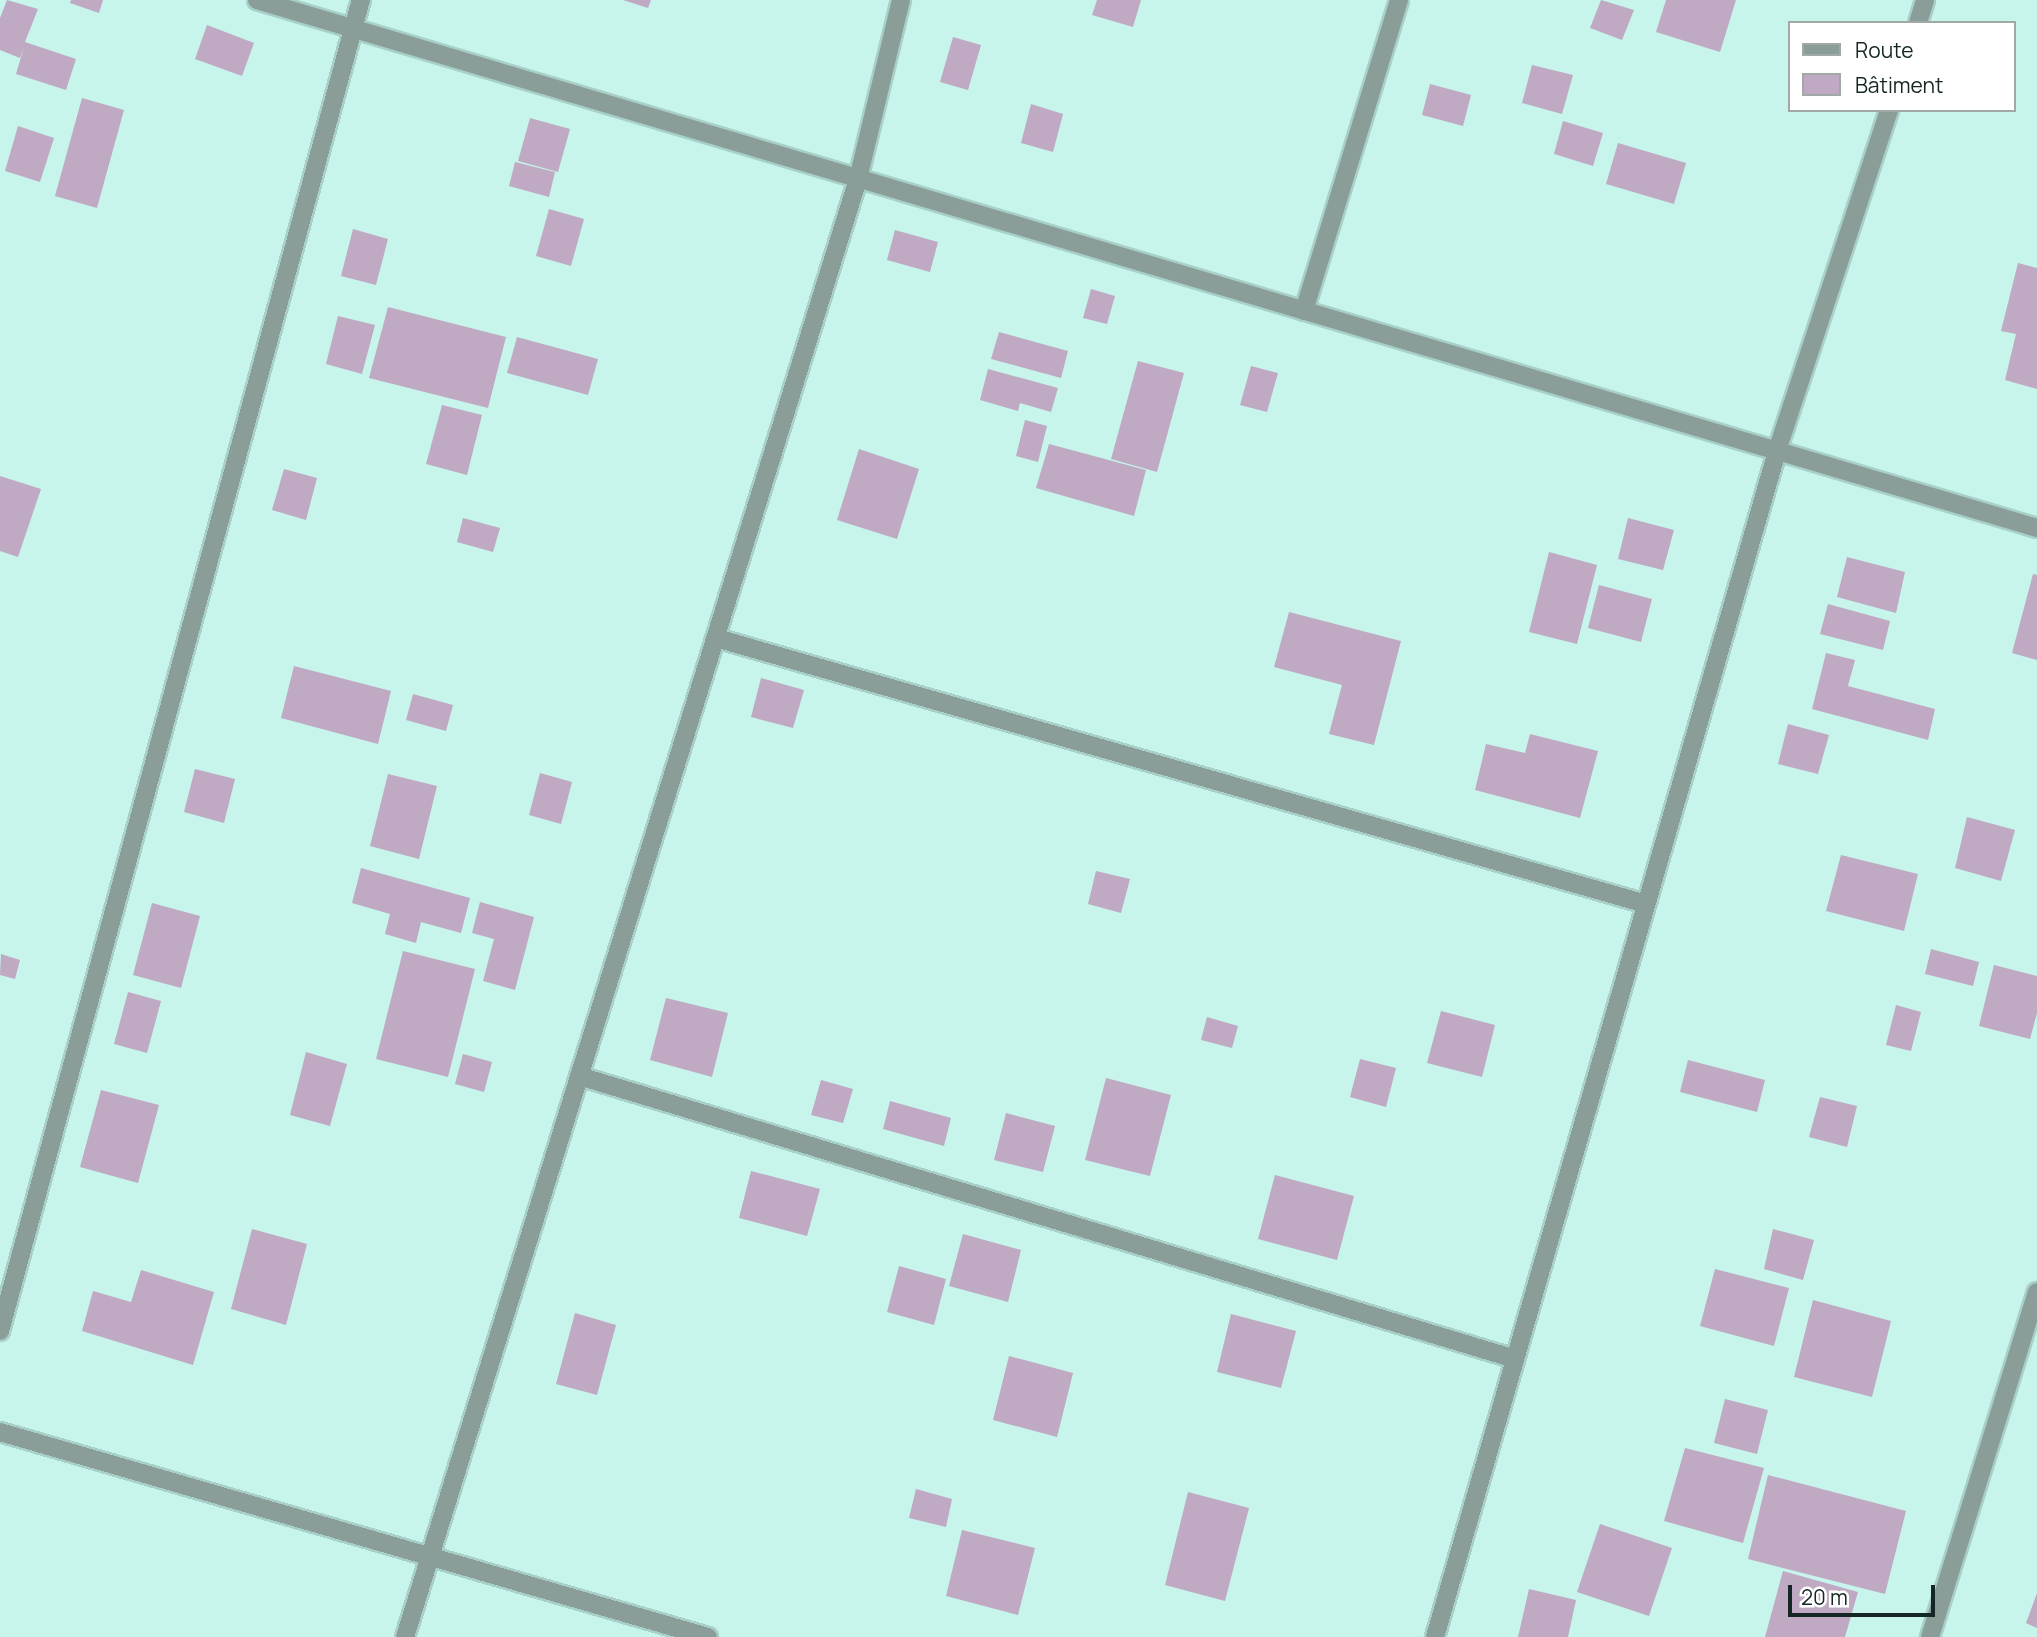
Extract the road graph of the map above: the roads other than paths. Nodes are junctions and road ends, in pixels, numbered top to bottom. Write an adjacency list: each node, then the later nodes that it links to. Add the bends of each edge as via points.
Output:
1 (257, 0): 7 (street)
2 (361, 0): 7 (street)
3 (901, 0): 9 (street)
4 (1399, 0): 10 (street)
5 (1925, 0): 6 (street)
6 (1919, 21)
7 (354, 29): 9 (street); 17 (street)
8 (1888, 112): 11 (street)
9 (858, 179): 10 (street); 13 (street)
10 (1304, 311): 11 (street)
11 (1777, 452): 12 (street); 14 (street)
12 (2037, 528)
13 (716, 638): 14 (street); 15 (street)
14 (1646, 904): 18 (street)
15 (579, 1076): 18 (street); 20 (street)
16 (2037, 1292): 24 (street)
17 (0, 1331)
18 (1515, 1359): 23 (street)
19 (0, 1432): 20 (street)
20 (429, 1556): 21 (street); 22 (street)
21 (405, 1637)
22 (708, 1637)
23 (1435, 1637)
24 (1930, 1637)

